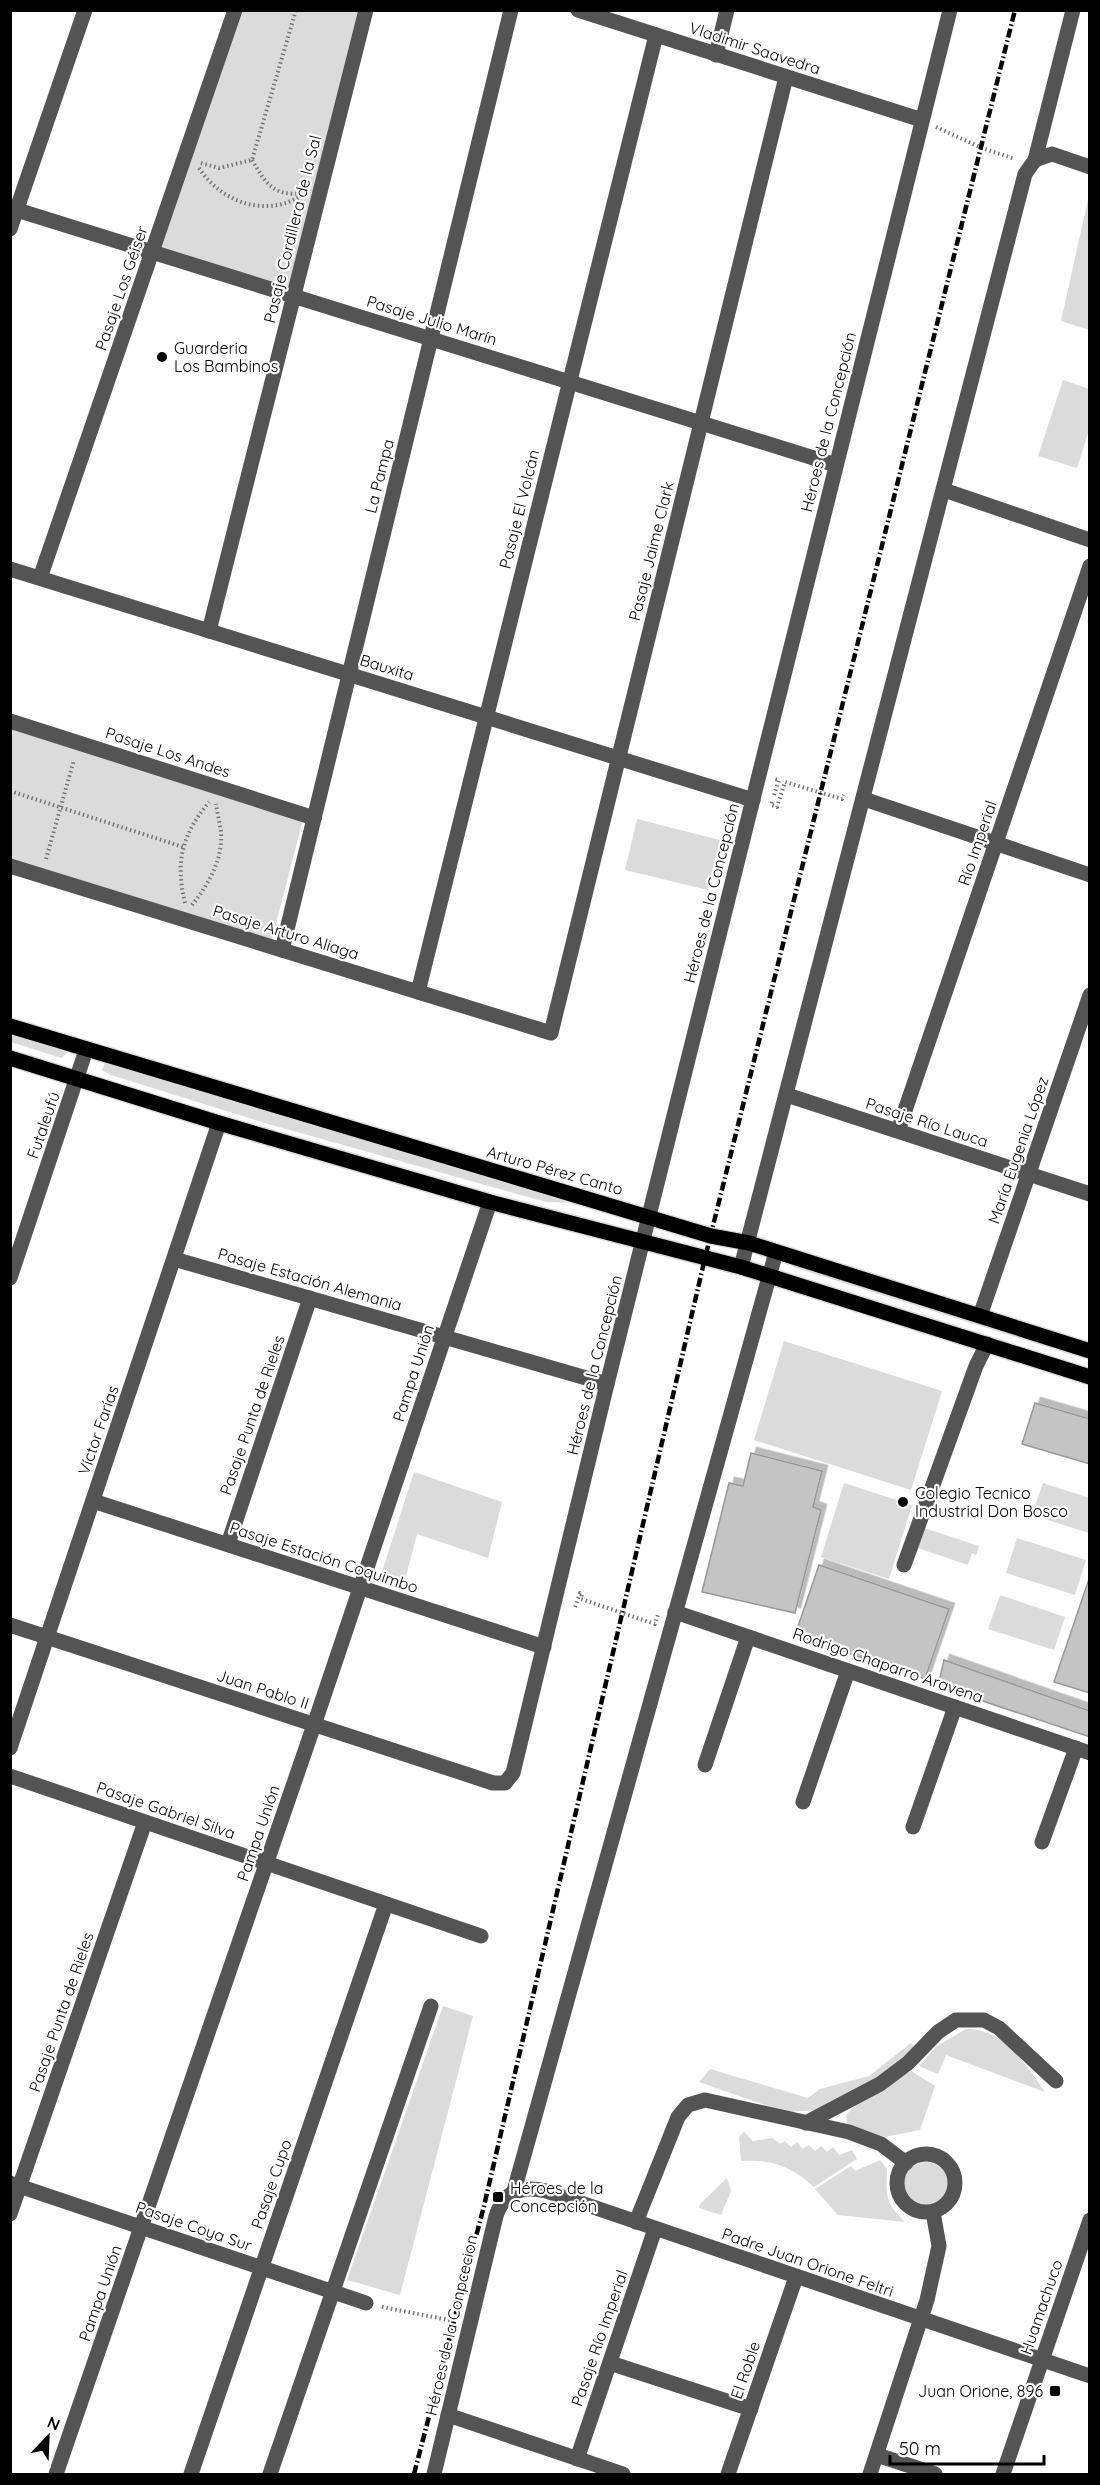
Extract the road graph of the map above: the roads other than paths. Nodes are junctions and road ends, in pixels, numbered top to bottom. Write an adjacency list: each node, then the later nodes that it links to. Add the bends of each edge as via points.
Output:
1 (85, 10): 15 (street)
2 (235, 10): 17 (street, Pasaje Los Géiser)
3 (366, 10): 18 (street, Pasaje Cordillera de la Sal)
4 (511, 10): 19 (street, La Pampa)
5 (578, 10): 9 (street, Vladimir Saavedra)
6 (727, 10): 10 (street)
7 (950, 10): 12 (street, Héroes de la Concepción)
8 (1073, 10): 13 (street)
9 (656, 35): 10 (street, Vladimir Saavedra); 20 (street, Pasaje El Volcán)
10 (716, 55): 11 (street, Vladimir Saavedra)
11 (786, 77): 12 (street, Vladimir Saavedra); 21 (street, Pasaje Jaime Clark)
12 (922, 120): 22 (street, Héroes de la Concepción)
13 (1032, 162): 14 (street, via 1052,154); 23 (street)
14 (1089, 167)
15 (17, 210): 16 (street); 17 (street, Pasaje Julio Marín)
16 (10, 229)
17 (152, 252): 18 (street, Pasaje Julio Marín); 27 (street, Pasaje Los Géiser)
18 (294, 296): 19 (street, Pasaje Julio Marín); 28 (street, Pasaje Cordillera de la Sal)
19 (431, 339): 20 (street, Pasaje Julio Marín); 29 (street, La Pampa)
20 (569, 382): 21 (street, Pasaje Julio Marín); 30 (street, Pasaje El Volcán)
21 (701, 423): 22 (street, Pasaje Julio Marín); 32 (street, Pasaje Jaime Clark)
22 (836, 465): 34 (street, Héroes de la Concepción)
23 (944, 490): 24 (street); 33 (street)
24 (1089, 540)
25 (1089, 566): 36 (street, Río Imperial)
26 (10, 569): 27 (street, Bauxita)
27 (40, 578): 28 (street, Bauxita)
28 (209, 631): 29 (street, Bauxita)
29 (349, 674): 30 (street, Bauxita); 35 (street, La Pampa)
30 (486, 717): 32 (street, Bauxita); 40 (street, Pasaje El Volcán)
31 (10, 721): 35 (street, Pasaje Los Andes)
32 (618, 758): 34 (street, Bauxita); 43 (street, Pasaje Jaime Clark)
33 (864, 799): 36 (street); 47 (street)
34 (753, 800): 53 (street, Héroes de la Concepción)
35 (314, 818): 39 (street, La Pampa)
36 (996, 844): 38 (street); 49 (street, Río Imperial)
37 (10, 866): 39 (street, Pasaje Arturo Aliaga)
38 (1089, 875)
39 (282, 950): 40 (street, Pasaje Arturo Aliaga)
40 (418, 992): 43 (street, Pasaje Arturo Aliaga)
41 (1089, 995): 50 (street, María Eugenia López)
42 (10, 1026): 44 (main road, Arturo Pérez Canto)
43 (551, 1033)
44 (86, 1050): 46 (street, Futaleufú); 53 (main road, Arturo Pérez Canto)
45 (10, 1058): 46 (main road)
46 (77, 1080): 48 (main road); 60 (street, Futaleufú)
47 (788, 1095): 49 (street, Pasaje Río Lauca); 55 (street)
48 (219, 1123): 52 (main road); 57 (street, Víctor Farías)
49 (898, 1131): 50 (street, Pasaje Río Lauca)
50 (1029, 1174): 51 (street, Pasaje Río Lauca); 62 (street, María Eugenia López)
51 (1089, 1194)
52 (490, 1202): 54 (main road); 63 (street, Pampa Unión)
53 (650, 1217): 54 (street, Héroes de la Concepción); 55 (main road, Arturo Pérez Canto)
54 (643, 1242): 58 (main road); 67 (street, Héroes de la Concepción)
55 (748, 1244): 56 (main road, Arturo Pérez Canto); 58 (street)
56 (776, 1252): 59 (street); 62 (main road, Arturo Pérez Canto)
57 (174, 1259): 61 (street, Pasaje Estación Alemania); 68 (street, Víctor Farías)
58 (741, 1267): 59 (main road)
59 (769, 1276): 64 (main road); 72 (street)
60 (10, 1278)
61 (310, 1298): 63 (street, Pasaje Estación Alemania); 69 (street, Pasaje Punta de Rieles)
62 (980, 1316): 65 (main road, Arturo Pérez Canto)
63 (444, 1337): 67 (street, Pasaje Estación Alemania); 71 (street, Pampa Unión)
64 (987, 1344): 66 (main road); 70 (street)
65 (1089, 1351)
66 (1089, 1377)
67 (608, 1384): 76 (street, Héroes de la Concepción)
68 (93, 1501): 69 (street, Pasaje Estación Coquimbo); 74 (street, Víctor Farías)
69 (228, 1544): 71 (street, Pasaje Estación Coquimbo)
70 (904, 1565)
71 (360, 1587): 76 (street, Pasaje Estación Coquimbo); 79 (street, Pampa Unión)
72 (675, 1612): 75 (street, Rodrigo Chaparro Aravena); 97 (street)
73 (10, 1625): 74 (street, Juan Pablo II)
74 (46, 1637): 79 (street, Juan Pablo II); 80 (street, Víctor Farías)
75 (748, 1637): 77 (street, Rodrigo Chaparro Aravena); 82 (street)
76 (544, 1647): 84 (street, Héroes de la Concepción, via 513,1773)
77 (848, 1671): 78 (street, Rodrigo Chaparro Aravena); 85 (street)
78 (955, 1707): 81 (street, Rodrigo Chaparro Aravena); 87 (street)
79 (314, 1725): 84 (street, Juan Pablo II, via 493,1783); 89 (street, Pampa Unión)
80 (10, 1748)
81 (1083, 1750): 88 (street)
82 (705, 1766)
83 (10, 1776): 86 (street, Pasaje Gabriel Silva)
84 (505, 1783)
85 (802, 1802)
86 (145, 1822): 89 (street, Pasaje Gabriel Silva); 96 (street, Pasaje Punta de Rieles)
87 (913, 1827)
88 (1042, 1842)
89 (267, 1863): 90 (street, Pasaje Gabriel Silva); 102 (street, Pampa Unión)
90 (386, 1904): 91 (street, Pasaje Gabriel Silva); 104 (street, Pasaje Cupo)
91 (481, 1936)
92 (431, 2006): 106 (street)
93 (1056, 2081): 94 (street, via 999,2028 984,2020 956,2020 880,2084)
94 (806, 2122): 95 (street, via 882,2144); 101 (street, via 705,2100 688,2105 678,2117)
95 (906, 2163): 98 (street, via 898,2178 900,2197 914,2210); 98 (street, via 930,2155 939,2157 952,2169 953,2195)
96 (15, 2184): 99 (street, Pasaje Punta de Rieles); 102 (street, Pasaje Coya Sur)
97 (514, 2191): 101 (street, Padre Juan Orione Feltri, via 535,2189); 113 (street, Héroes de la Conpcecion, via 503,2200 496,2216)
98 (933, 2212): 108 (street, via 939,2247)
99 (10, 2214)
100 (1089, 2220): 109 (street, Huamachuco)
101 (636, 2222): 103 (street, Padre Juan Orione Feltri)
102 (142, 2227): 104 (street, Pasaje Coya Sur); 116 (street, Pampa Unión)
103 (655, 2229): 105 (street, Padre Juan Orione Feltri); 110 (street, Pasaje Río Imperial)
104 (261, 2268): 106 (street, Pasaje Coya Sur); 117 (street, Pasaje Cupo)
105 (796, 2277): 108 (street, Padre Juan Orione Feltri); 112 (street, El Roble)
106 (333, 2292): 107 (street, Pasaje Coya Sur); 118 (street)
107 (366, 2303)
108 (922, 2319): 109 (street, Padre Juan Orione Feltri); 114 (street)
109 (1042, 2360): 111 (street, Padre Juan Orione Feltri); 124 (street, Huamachuco)
110 (610, 2363): 112 (street); 115 (street, Pasaje Río Imperial)
111 (1089, 2376)
112 (751, 2409): 121 (street, El Roble)
113 (448, 2415): 115 (street); 119 (street, Héroes de la Conpcecion)
114 (877, 2455): 122 (street); 123 (street)
115 (578, 2459): 120 (street)
116 (56, 2475)
117 (191, 2475)
118 (270, 2475)
119 (434, 2475)
120 (623, 2475)
121 (728, 2475)
122 (870, 2475)
123 (935, 2475)
124 (1003, 2475)

